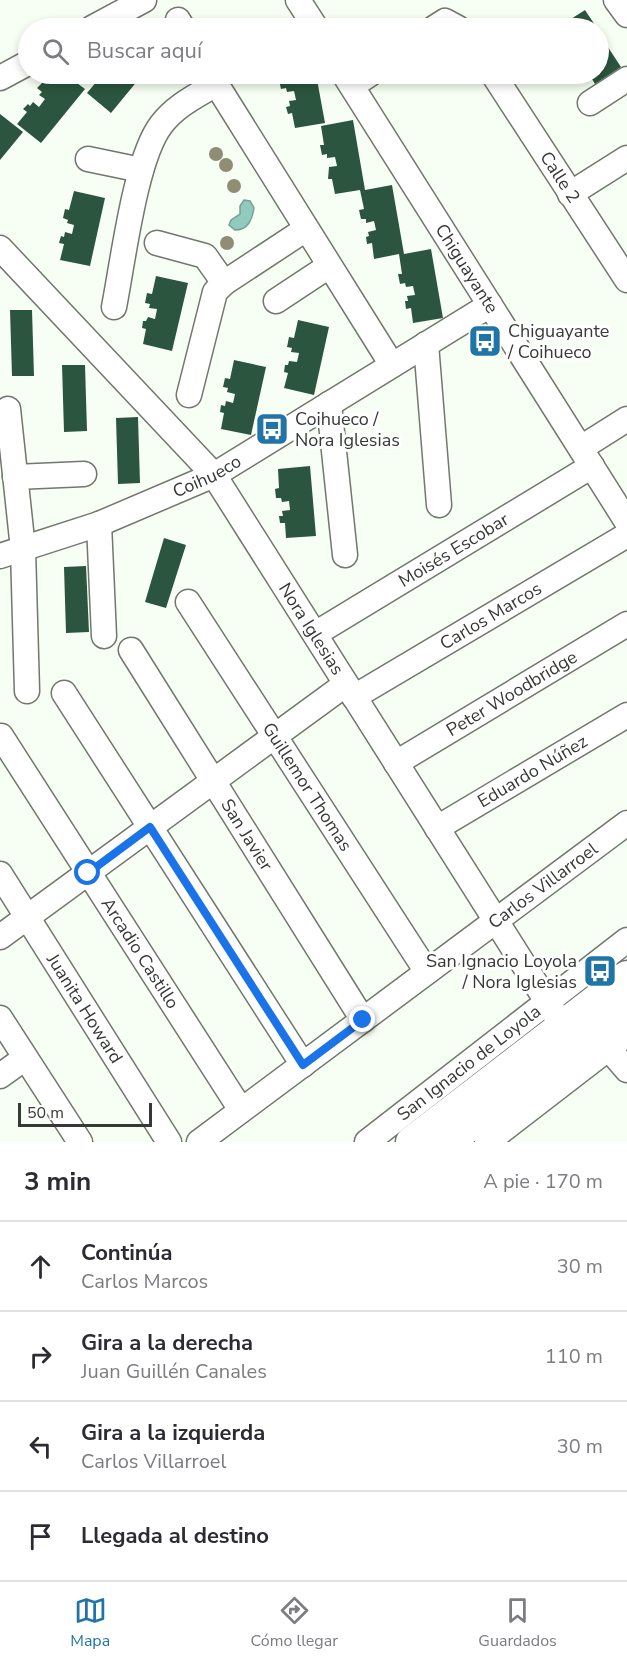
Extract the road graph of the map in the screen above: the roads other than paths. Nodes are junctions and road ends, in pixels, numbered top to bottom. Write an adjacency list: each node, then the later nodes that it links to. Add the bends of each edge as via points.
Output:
1 (144, 0): 5 (street)
2 (298, 0): 6 (street)
3 (616, 0): 4 (street)
4 (627, 15)
5 (111, 18)
6 (310, 18)
7 (18, 68): 8 (street)
8 (0, 78)
9 (627, 79): 14 (street)
10 (207, 84): 17 (street, via 161,125)
11 (216, 84): 19 (street)
12 (360, 84): 26 (street, Chiguayante)
13 (499, 84): 18 (street, Calle 2)
14 (590, 103)
15 (627, 158): 18 (street)
16 (88, 159): 17 (street)
17 (141, 170): 27 (street)
18 (570, 194): 23 (street, Calle 2)
19 (306, 229): 22 (street); 24 (street)
20 (157, 243): 24 (street, via 205,256)
21 (0, 248): 36 (street, Nora Iglesias)
22 (329, 266): 25 (street); 29 (street)
23 (627, 280)
24 (224, 282): 30 (street, via 215,292)
25 (276, 301)
26 (490, 304): 28 (street, Coihueco); 34 (street, Chiguayante)
27 (114, 307)
28 (426, 344): 29 (street, Coihueco); 38 (street)
29 (392, 365): 31 (street, Coihueco)
30 (189, 395)
31 (329, 404): 36 (street, Coihueco); 43 (street)
32 (8, 409): 37 (street)
33 (627, 418): 34 (street, Moisés Escobar)
34 (586, 457): 39 (street, Chiguayante); 47 (street, Moisés Escobar)
35 (84, 474): 37 (street)
36 (214, 475): 40 (street, Coihueco); 47 (street, Nora Iglesias)
37 (15, 477): 42 (street)
38 (439, 505)
39 (627, 522)
40 (99, 524): 42 (street, Coihueco); 48 (street)
41 (627, 535): 51 (street, Carlos Marcos)
42 (23, 549): 44 (street, Coihueco); 50 (street)
43 (345, 555)
44 (0, 556)
45 (188, 602): 55 (street, Guillemor Thomas)
46 (627, 624): 56 (street, Peter Woodbridge)
47 (315, 634): 51 (street, Nora Iglesias)
48 (104, 636)
49 (131, 650): 57 (street, San Javier)
50 (27, 691)
51 (350, 691): 55 (street, Carlos Marcos); 56 (street, Nora Iglesias)
52 (64, 693): 59 (street)
53 (627, 715): 60 (street, Eduardo Núñez)
54 (1, 736): 61 (street, Arcadio Castillo)
55 (275, 736): 57 (street, Carlos Marcos); 67 (street, Guillemor Thomas)
56 (396, 763): 60 (street, Nora Iglesias)
57 (213, 781): 59 (street, Carlos Marcos); 71 (street, San Javier)
58 (627, 823): 64 (street, Carlos Villarroel)
59 (150, 827): 61 (street, Carlos Marcos); 75 (street)
60 (437, 828): 64 (street, Nora Iglesias)
61 (88, 873): 63 (street, Carlos Marcos); 78 (street, Arcadio Castillo)
62 (0, 874): 63 (street, Juanita Howard)
63 (27, 917): 65 (street, Carlos Marcos); 81 (street, Juanita Howard)
64 (496, 921): 67 (street, Carlos Villarroel); 72 (street, Nora Iglesias)
65 (0, 938)
66 (627, 940): 72 (street, San Ignacio de Loyola)
67 (427, 972): 71 (street, Carlos Villarroel)
68 (627, 976): 72 (main road, San Ignacio de Loyola)
69 (627, 1006): 72 (main road, San Ignacio de Loyola)
70 (0, 1018): 74 (street)
71 (363, 1020): 75 (street, Carlos Villarroel)
72 (561, 1024): 83 (street, San Ignacio de Loyola); 84 (main road, San Ignacio de Loyola); 85 (main road, San Ignacio de Loyola)
73 (617, 1041): 76 (street); 79 (street)
74 (25, 1058): 77 (street); 80 (street)
75 (303, 1065): 78 (street, Carlos Villarroel)
76 (627, 1070)
77 (0, 1076)
78 (241, 1110): 82 (street, Carlos Villarroel)
79 (517, 1133): 86 (street)
80 (73, 1139)
81 (169, 1142)
82 (199, 1142)
83 (367, 1142)
84 (411, 1142)
85 (449, 1142)
86 (487, 1142)

